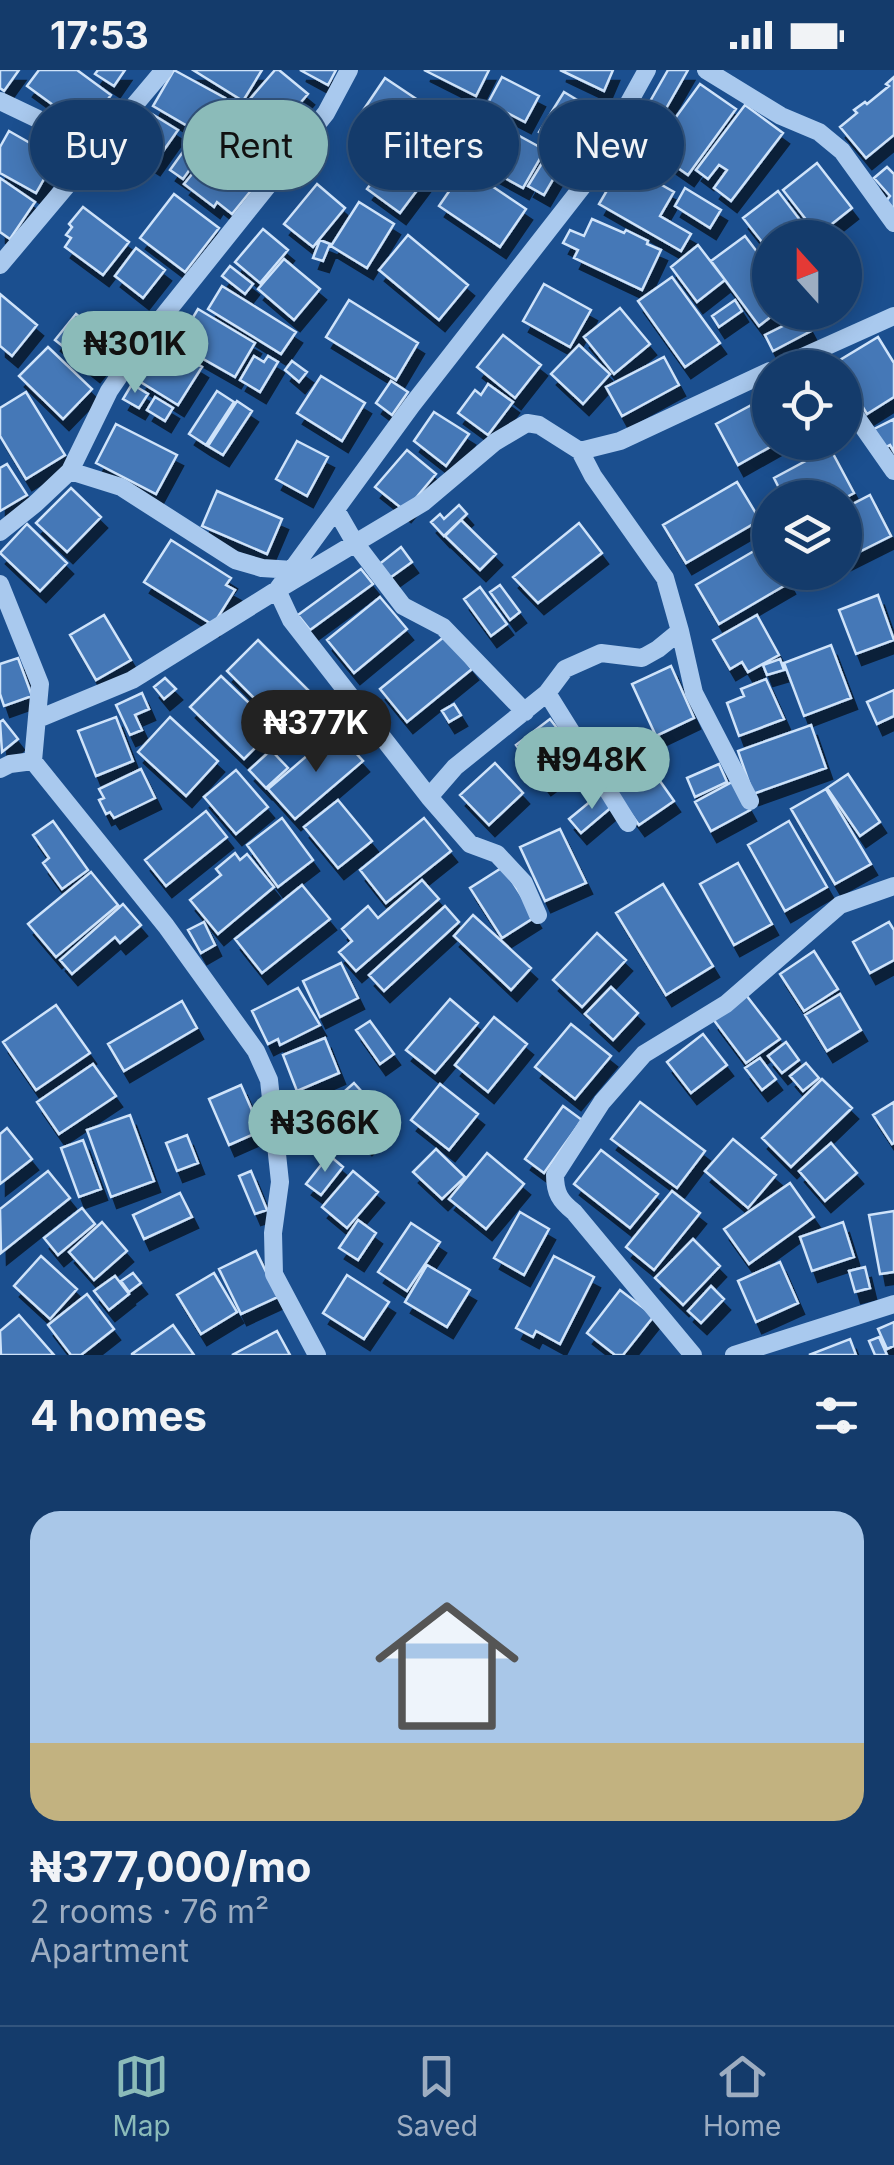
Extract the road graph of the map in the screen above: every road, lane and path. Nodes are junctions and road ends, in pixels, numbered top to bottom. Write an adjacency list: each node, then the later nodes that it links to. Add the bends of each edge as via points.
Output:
1 (164, 70): 5 (street)
2 (350, 70): 16 (street, via 326,113 141,344)
3 (647, 70): 18 (street, via 582,187)
4 (706, 70): 9 (street, via 820,132)
5 (139, 100)
6 (0, 101): 7 (street)
7 (30, 115)
8 (62, 190): 10 (street)
9 (894, 222)
10 (0, 265)
11 (894, 316): 12 (street)
12 (834, 350)
13 (752, 380): 15 (street, via 620,442)
14 (862, 425): 17 (street)
15 (580, 451): 20 (street, via 527,423 494,442 424,502); 24 (street, via 666,578)
16 (70, 470): 19 (street); 21 (street, via 121,487 236,560)
17 (894, 470)
18 (336, 510): 20 (street); 21 (street)
19 (0, 532)
20 (355, 543): 23 (street); 26 (street, via 403,606 443,627)
21 (292, 570): 23 (street)
22 (0, 584): 27 (street, via 40,684)
23 (277, 590): 27 (street, via 132,680); 30 (street, via 291,620)
24 (680, 630): 25 (street, via 642,658 600,653 565,668); 31 (street, via 694,693)
25 (546, 694): 26 (street); 32 (street)
26 (525, 712): 30 (street, via 455,767)
27 (38, 719): 28 (street)
28 (32, 761): 29 (street); 36 (street, via 166,926 256,1052 268,1080 280,1182 274,1274)
29 (0, 769)
30 (429, 797): 34 (street, via 470,844 497,854 524,883)
31 (750, 801)
32 (628, 823)
33 (894, 886): 37 (street, via 840,905 726,1004 644,1054 602,1102 554,1175 561,1202)
34 (538, 915)
35 (894, 1304): 38 (street)
36 (317, 1355)
37 (693, 1355)
38 (734, 1355)

